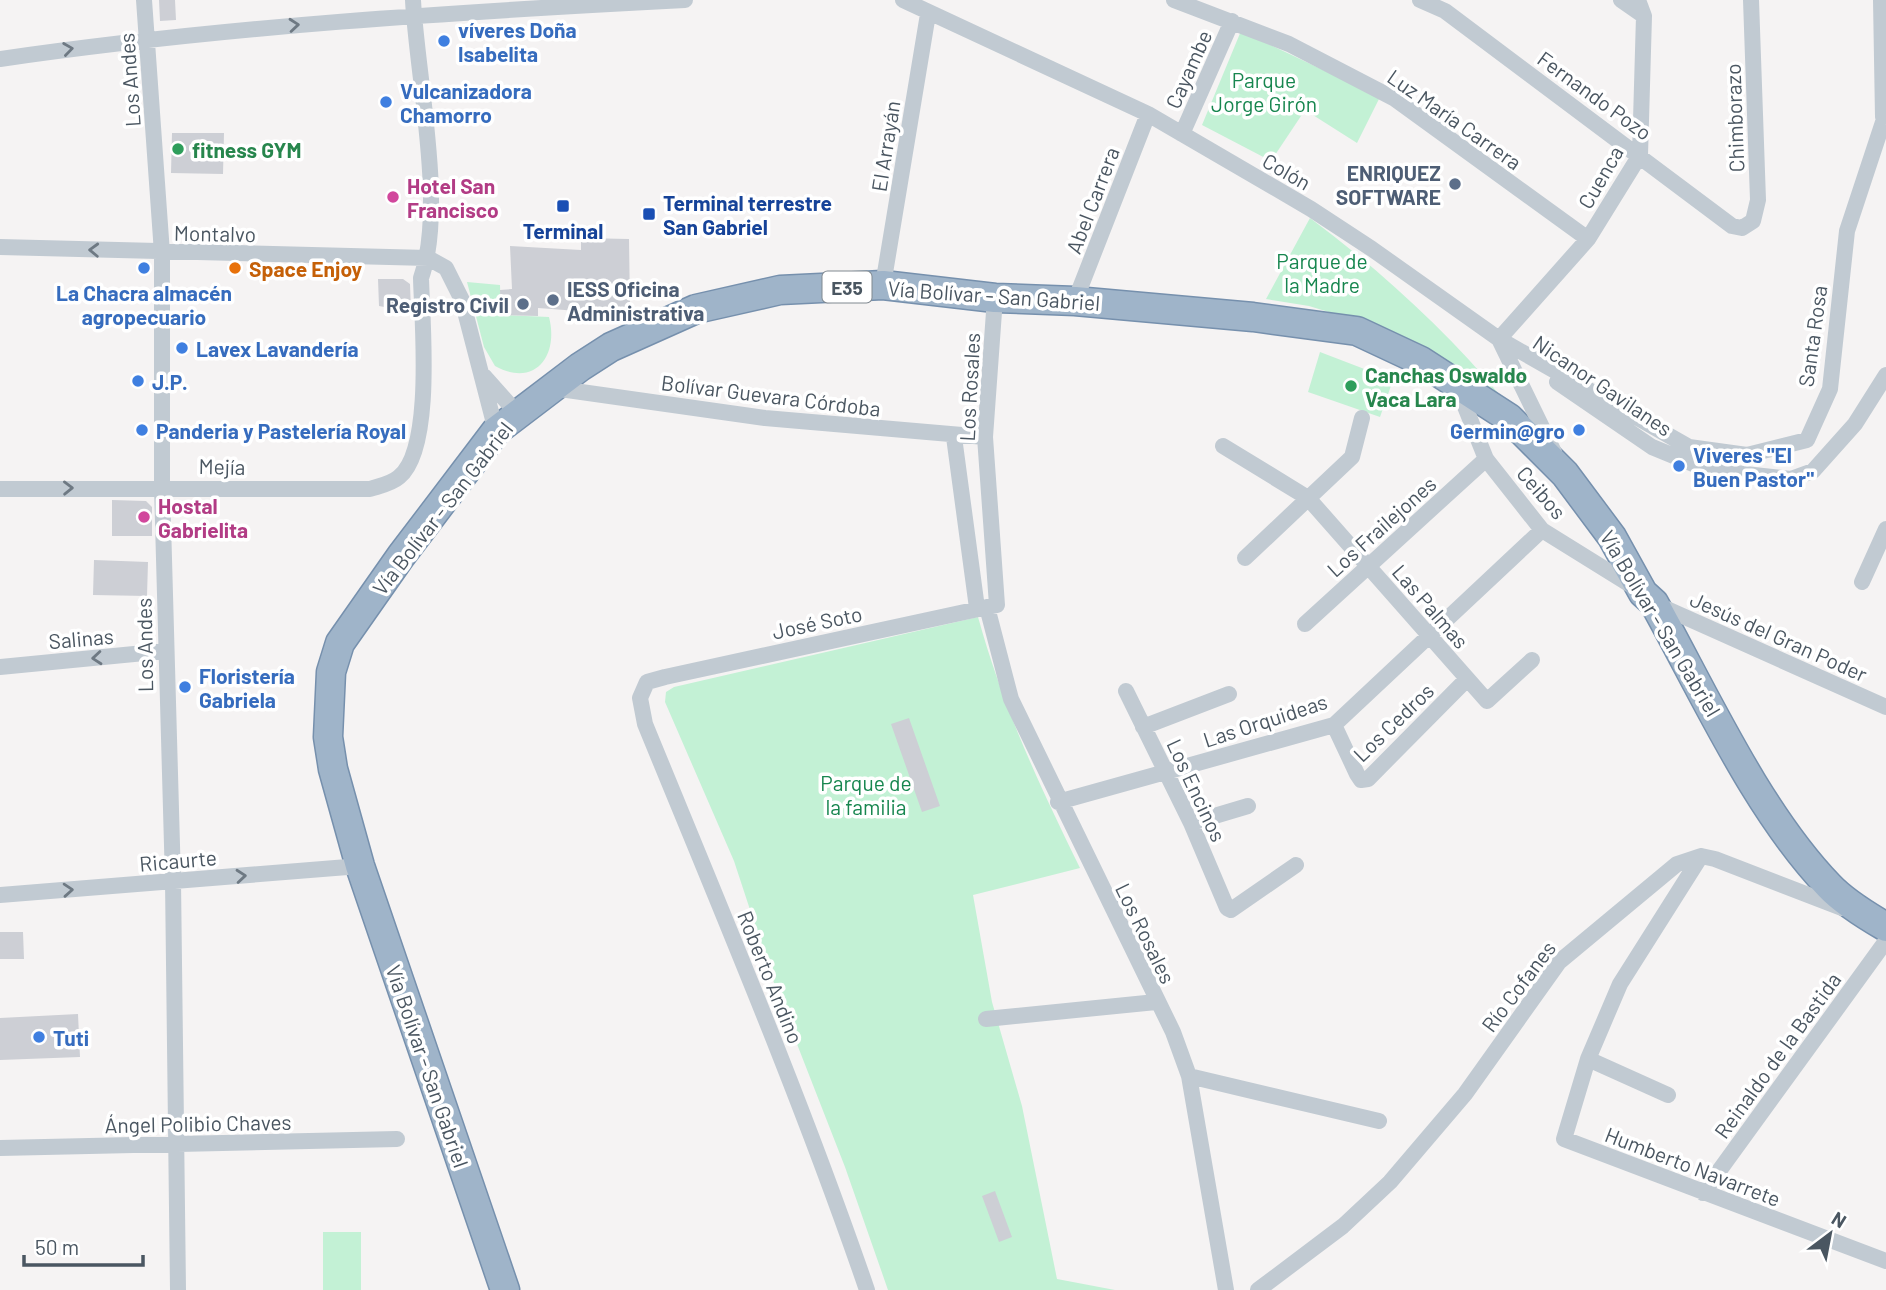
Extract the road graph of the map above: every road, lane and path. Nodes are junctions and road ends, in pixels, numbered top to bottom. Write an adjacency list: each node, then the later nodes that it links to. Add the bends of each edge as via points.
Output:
1 (145, 0): 14 (street, Los Andes)
2 (685, 0): 10 (street)
3 (903, 0): 11 (street, Colón)
4 (1174, 0): 13 (street, Luz María Carrera)
5 (1420, 0): 19 (street, Fernando Pozo, via 1445,11)
6 (1621, 0): 12 (street)
7 (1638, 0): 12 (street, Cuenca)
8 (1751, 0): 20 (street, Chimborazo, via 1758,200 1753,220)
9 (1881, 0): 17 (street)
10 (414, 7): 14 (street, one-way to 10); 24 (street, Mejía, via 430,191)
11 (928, 14): 16 (street, Colón); 25 (street, El Arrayán)
12 (1644, 16): 19 (street, Cuenca)
13 (1233, 21): 18 (street, Cayambe); 21 (street, Luz María Carrera, via 1289,44 1395,99)
14 (148, 38): 15 (street, one-way to 14); 23 (street, Los Andes)
15 (0, 59)
16 (1148, 114): 18 (street, Colón); 27 (street, Abel Carrera)
17 (1885, 115): 28 (street, Santa Rosa, via 1847,231 1830,389 1807,440 1747,455 1689,447)
18 (1182, 134): 28 (street, Colón, via 1311,209)
19 (1640, 155): 20 (street, Fernando Pozo, via 1732,226); 21 (street, Cuenca)
20 (1742, 228)
21 (1588, 239): 28 (street, Cuenca)
22 (0, 247): 23 (street, Montalvo, one-way to 22)
23 (162, 253): 24 (street, Montalvo); 40 (street, Los Andes)
24 (429, 258): 29 (street, via 446,268 462,300); 40 (street, Mejía, via 422,278 423,416 410,463 401,476 370,489)
25 (883, 285): 26 (highway, Vía Bolívar - San Gabriel / E35); 32 (highway, Vía Bolívar - San Gabriel / E35, via 780,290 696,309 611,347)
26 (995, 298): 27 (highway, Vía Bolívar - San Gabriel / E35); 36 (street, Los Rosales)
27 (1075, 300): 31 (highway, Vía Bolívar - San Gabriel / E35, via 1357,331)
28 (1499, 340): 30 (street, Nicanor Gavilanes, via 1652,447 1708,470 1791,479 1813,471 1855,424); 39 (street, Colón)
29 (482, 374): 34 (street); 34 (street)
30 (1886, 374)
31 (1455, 380): 38 (street, Ceibos); 39 (highway, Vía Bolívar - San Gabriel / E35, via 1509,418)
32 (552, 388): 34 (highway, Vía Bolívar - San Gabriel / E35); 35 (street, Bolívar Guevara Córdoba, via 765,418)
33 (1362, 418): 42 (street, via 1352,457)
34 (506, 422): 68 (highway, Vía Bolívar - San Gabriel / E35, via 340,643 331,672 328,737 332,769)
35 (954, 437): 36 (street, Bolívar Guevara Córdoba); 49 (street)
36 (985, 437): 49 (street, Los Rosales)
37 (1223, 446): 42 (street, Las Palmas)
38 (1486, 459): 44 (street, Ceibos); 46 (street, Los Frailejones)
39 (1565, 474): 48 (highway, Vía Bolívar - San Gabriel / E35, via 1612,537)
40 (162, 487): 41 (street, Mejía, one-way to 40); 52 (street, Los Andes)
41 (0, 489)
42 (1308, 498): 45 (street); 46 (street, Las Palmas)
43 (1886, 529): 47 (street)
44 (1542, 530): 48 (street, Ceibos); 51 (street, Las Orquideas)
45 (1245, 558)
46 (1368, 566): 50 (street, Los Frailejones); 51 (street, Las Palmas)
47 (1862, 582)
48 (1648, 598): 59 (street, Jesús del Gran Poder); 71 (highway, Vía Bolívar - San Gabriel / E35, via 1792,842 1830,888)
49 (987, 607): 56 (street, José Soto); 63 (street, Los Rosales, via 1011,699)
50 (1304, 624)
51 (1430, 636): 55 (street, Las Palmas); 60 (street, Las Orquideas)
52 (165, 651): 54 (street, Salinas, one-way to 54); 69 (street, Los Andes)
53 (1532, 660): 55 (street, Las Palmas, via 1487,701)
54 (0, 667)
55 (1467, 679): 60 (street, Los Cedros, via 1368,779 1361,780 1357,774)
56 (647, 682): 85 (street, Roberto Andino, via 639,698 645,724 754,988)
57 (1126, 691): 61 (street, Los Encinos)
58 (1229, 694): 61 (street)
59 (1886, 707)
60 (1334, 724): 62 (street, Las Orquideas)
61 (1143, 727): 62 (street, Los Encinos)
62 (1167, 772): 63 (street, Las Orquideas); 65 (street, Los Encinos)
63 (1058, 802): 72 (street, Los Rosales)
64 (1248, 806): 65 (street)
65 (1191, 823): 67 (street, Los Encinos, via 1231,910)
66 (1701, 856): 71 (street); 74 (street, via 1625,976); 87 (street, Río Cofanes, via 1677,864 1568,953 1423,1147 1343,1226)
67 (1296, 865)
68 (359, 866): 69 (street, Ricaurte, one-way to 68); 84 (highway, Vía Bolívar - San Gabriel / E35)
69 (173, 881): 70 (street, Ricaurte, one-way to 69); 79 (street, Los Andes)
70 (0, 895)
71 (1881, 929): 81 (street, Reinaldo de la Bastida)
72 (1156, 1002): 73 (street); 75 (street, Los Rosales)
73 (986, 1020)
74 (1588, 1059): 76 (street); 81 (street, Humberto Navarrete, via 1564,1139)
75 (1189, 1076): 77 (street); 86 (street, Los Rosales)
76 (1668, 1095)
77 (1379, 1121)
78 (397, 1139): 79 (street, Ángel Polibio Chaves)
79 (175, 1145): 80 (street, Ángel Polibio Chaves); 83 (street, Los Andes)
80 (0, 1148)
81 (1703, 1193): 82 (street, Humberto Navarrete)
82 (1886, 1261)
83 (178, 1290)
84 (505, 1290)
85 (867, 1290)
86 (1226, 1290)
87 (1258, 1290)

